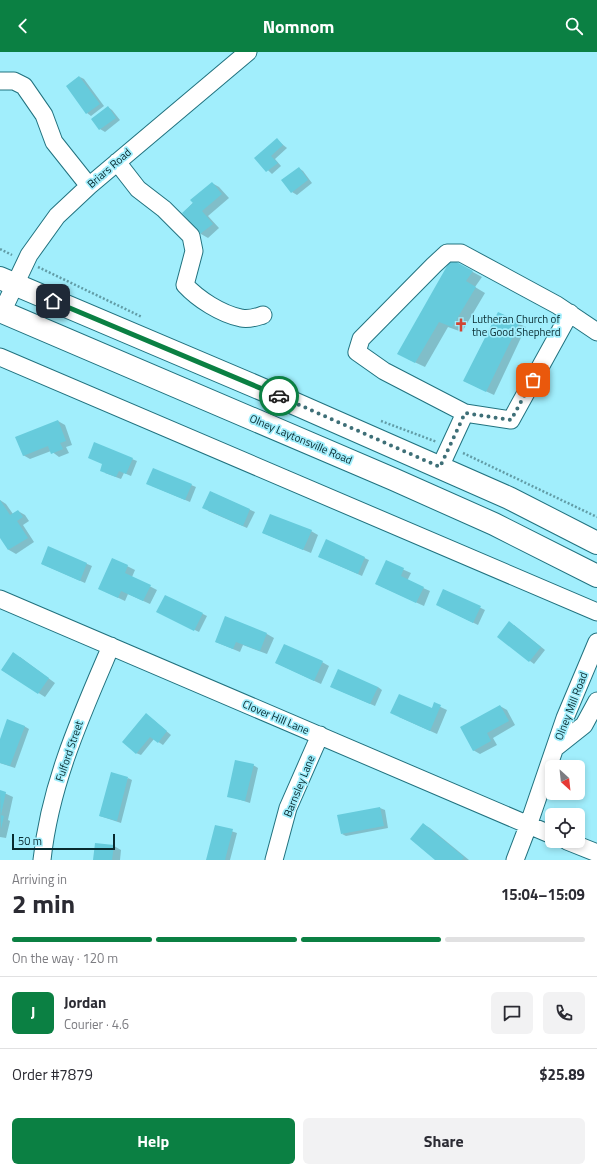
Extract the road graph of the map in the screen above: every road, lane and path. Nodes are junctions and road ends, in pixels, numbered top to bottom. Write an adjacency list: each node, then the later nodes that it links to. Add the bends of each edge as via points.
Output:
1 (248, 52): 3 (street, Briars Road)
2 (0, 81): 4 (street, via 14,81 24,86 44,115 54,142)
3 (116, 162): 4 (street, Briars Road); 8 (street, via 138,189 164,209 191,236 194,251 185,284 194,295 242,319)
4 (88, 186): 5 (street, Briars Road, via 57,216)
5 (7, 281): 6 (street, Briars Road); 12 (main road)
6 (1, 311): 14 (main road, Olney Laytonsville Road, via 350,459 488,521)
7 (570, 313): 9 (street); 11 (street, via 511,420); 11 (street, via 461,253 447,253 434,265 360,339 357,352 384,371)
8 (263, 315)
9 (597, 332)
10 (0, 357): 16 (street)
11 (465, 413): 12 (street)
12 (440, 467): 13 (main road, via 509,498)
13 (597, 543)
14 (597, 576)
15 (0, 599): 18 (street, Clover Hill Lane)
16 (597, 612)
17 (597, 642): 21 (street, Olney Mill Road)
18 (111, 646): 20 (street, Clover Hill Lane); 26 (street, Fulford Street, via 70,743 51,803)
19 (597, 701): 21 (street, Olney Mill Road, via 584,725)
20 (320, 735): 22 (street, Clover Hill Lane); 27 (street, Barnsley Lane, via 288,808)
21 (555, 748): 22 (street, Olney Mill Road)
22 (528, 826): 23 (street, Clover Hill Lane); 28 (street, Olney Mill Road)
23 (545, 832)
24 (584, 848): 25 (street)
25 (597, 853)
26 (42, 860)
27 (274, 860)
28 (515, 860)

